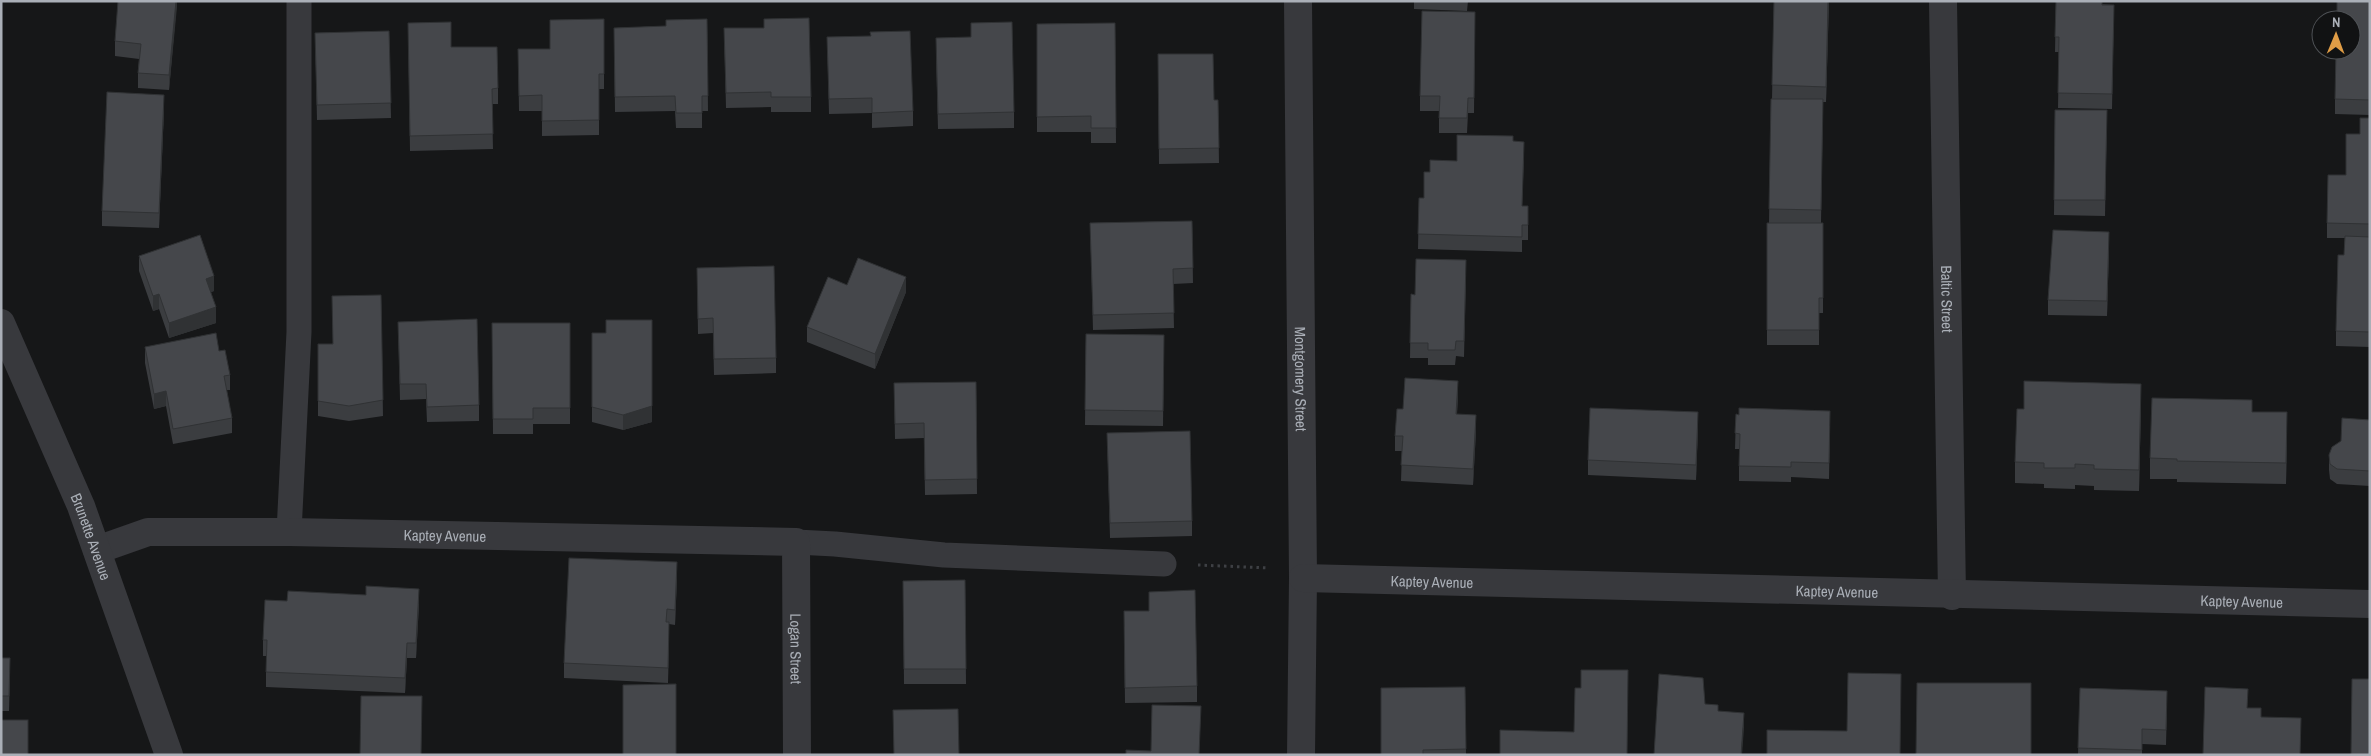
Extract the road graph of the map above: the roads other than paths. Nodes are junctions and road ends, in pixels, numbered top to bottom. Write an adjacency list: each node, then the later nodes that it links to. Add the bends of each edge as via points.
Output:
1 (299, 1): 5 (lane, via 298,332)
2 (1298, 1): 9 (street, Montgomery Street)
3 (1942, 1): 10 (street, Baltic Street)
4 (1, 323): 7 (street, Brunette Avenue)
5 (289, 532): 6 (street, Kaptey Avenue); 7 (street, Kaptey Avenue, via 148,532)
6 (796, 542): 8 (lane, via 944,555); 13 (street, Logan Street)
7 (97, 550): 12 (street, Brunette Avenue)
8 (1164, 564)
9 (1303, 578): 10 (street, Kaptey Avenue); 14 (street, Montgomery Street)
10 (1952, 596): 11 (street, Kaptey Avenue)
11 (2370, 604)
12 (169, 755)
13 (798, 755)
14 (1301, 755)

